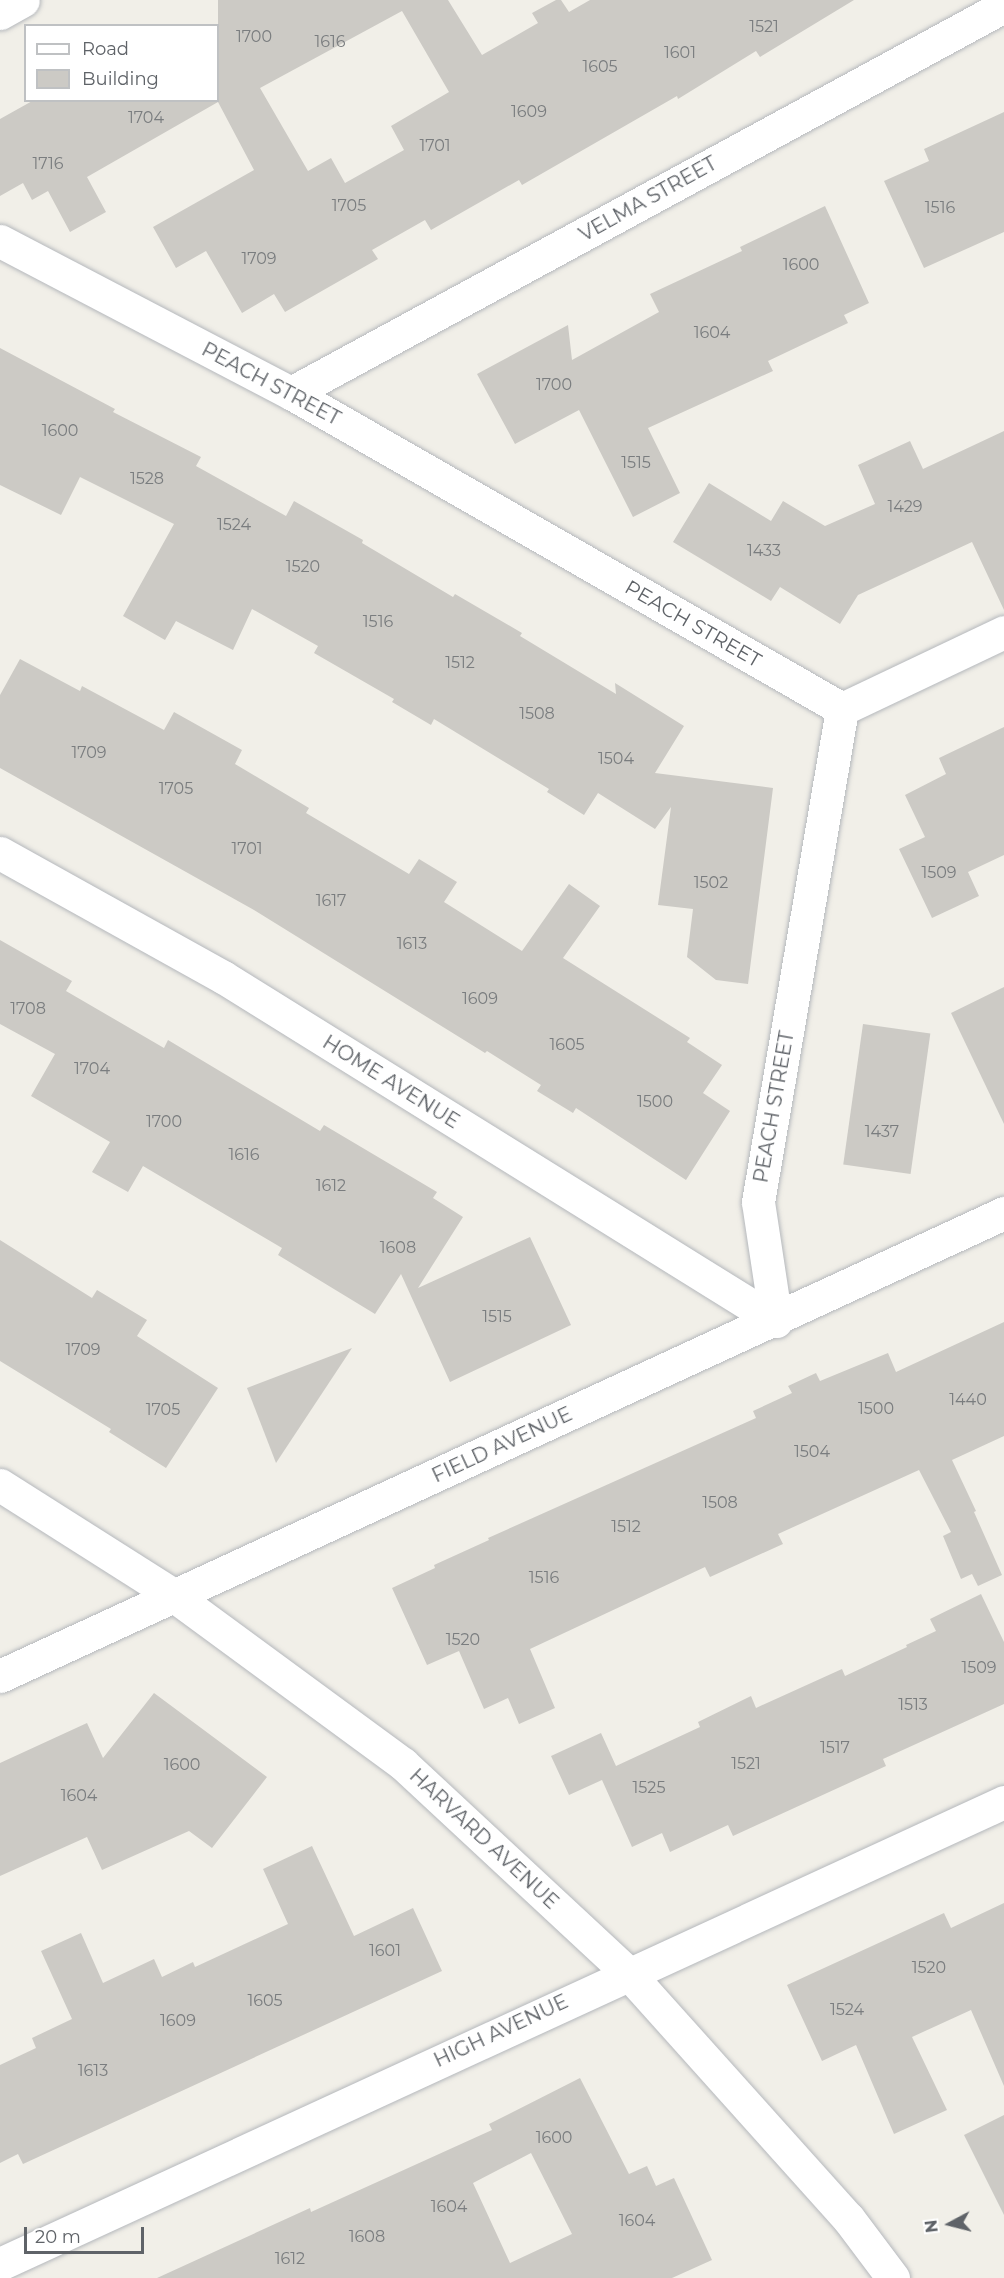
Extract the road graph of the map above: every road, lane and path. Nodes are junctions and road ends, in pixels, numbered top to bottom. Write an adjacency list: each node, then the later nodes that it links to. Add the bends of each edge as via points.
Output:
1 (23, 0): 3 (street)
2 (1004, 6): 5 (street, VELMA STREET)
3 (0, 13)
4 (0, 241): 5 (street, PEACH STREET)
5 (291, 393): 7 (street, PEACH STREET)
6 (1004, 632): 7 (street)
7 (842, 709): 10 (street, PEACH STREET, via 758,1202)
8 (0, 853): 10 (street, HOME AVENUE, via 223,977)
9 (1004, 1213): 10 (street, FIELD AVENUE)
10 (776, 1320): 12 (street, FIELD AVENUE)
11 (0, 1485): 12 (street, HARVARD AVENUE)
12 (173, 1595): 13 (street, FIELD AVENUE); 15 (street, HARVARD AVENUE, via 403,1764)
13 (0, 1676)
14 (1004, 1802): 15 (street, HIGH AVENUE)
15 (628, 1972): 16 (street, HIGH AVENUE); 17 (street, HARVARD AVENUE, via 848,2218)
16 (0, 2264)
17 (893, 2278)

